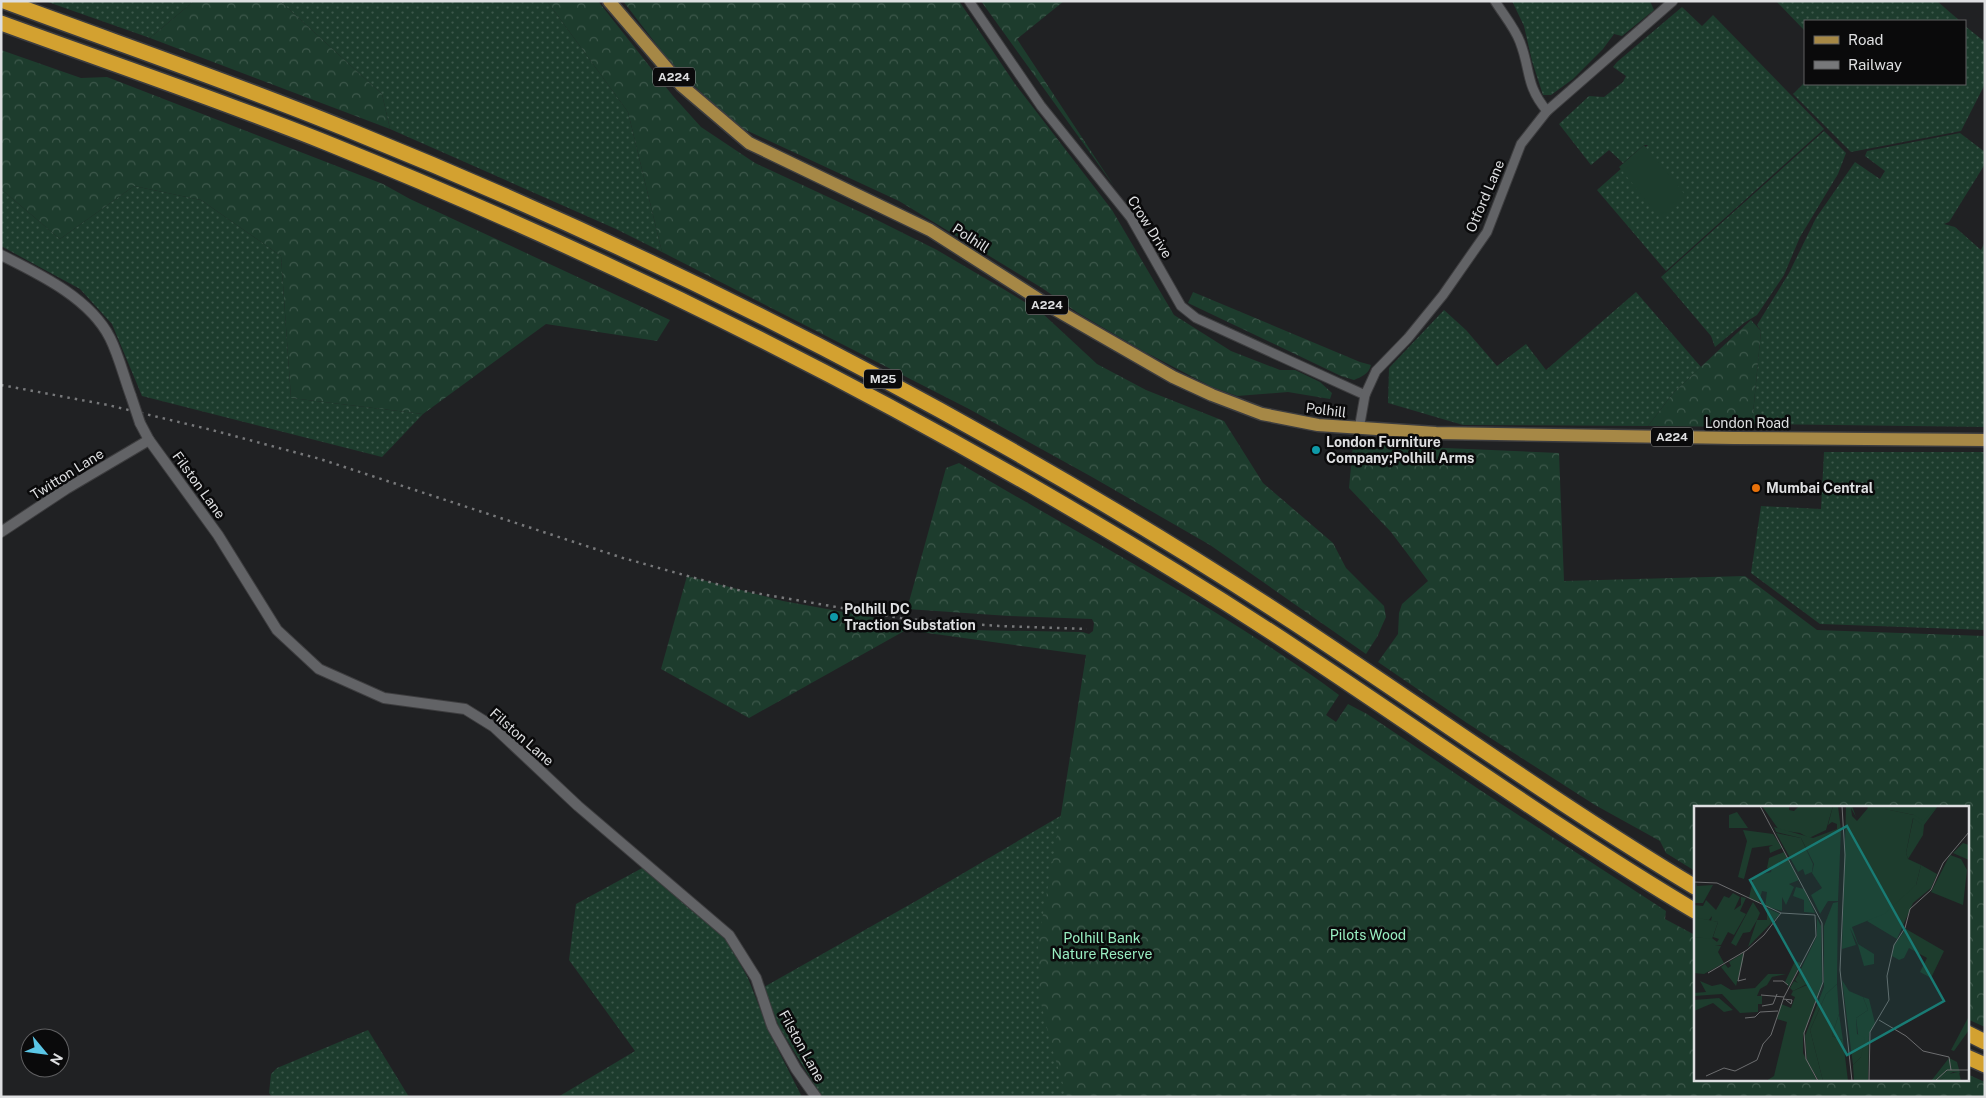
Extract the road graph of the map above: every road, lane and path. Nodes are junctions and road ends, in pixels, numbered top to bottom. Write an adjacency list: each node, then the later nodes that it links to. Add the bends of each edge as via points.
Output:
1 (4, 1): 14 (highway, M25, via 262,95 454,174 658,266 865,370 1010,449 1210,569 1578,814)
2 (609, 1): 10 (main road, Polhill / A224, via 682,86 749,143 930,230 1046,304 1181,381 1262,414)
3 (968, 1): 9 (street, Crow Drive, via 1041,106 1131,218 1181,306 1196,318)
4 (1496, 1): 7 (street, via 1520,41 1530,83)
5 (1673, 1): 7 (street, Otford Lane)
6 (1, 23): 15 (highway, M25, via 232,106 409,177 631,276 767,342 1008,472 1176,572 1308,656 1577,838)
7 (1547, 111): 9 (street, Otford Lane, via 1521,144 1487,232 1437,302 1376,371)
8 (1, 255): 11 (street, Filston Lane, bridge, via 37,273 87,306 110,337)
9 (1365, 395): 10 (street, Otford Lane)
10 (1359, 429): 12 (main road, London Road / A224, via 1544,436)
11 (149, 440): 13 (street, Twitton Lane); 20 (street, Filston Lane, via 218,535 277,630 319,669 384,698 465,709 494,727 578,806 729,935 756,978 772,1026)
12 (1985, 440)
13 (1, 532)
14 (1694, 886)
15 (1694, 910)
16 (1968, 1034): 17 (highway)
17 (1985, 1042)
18 (1968, 1057): 19 (highway)
19 (1985, 1065)
20 (816, 1097)

